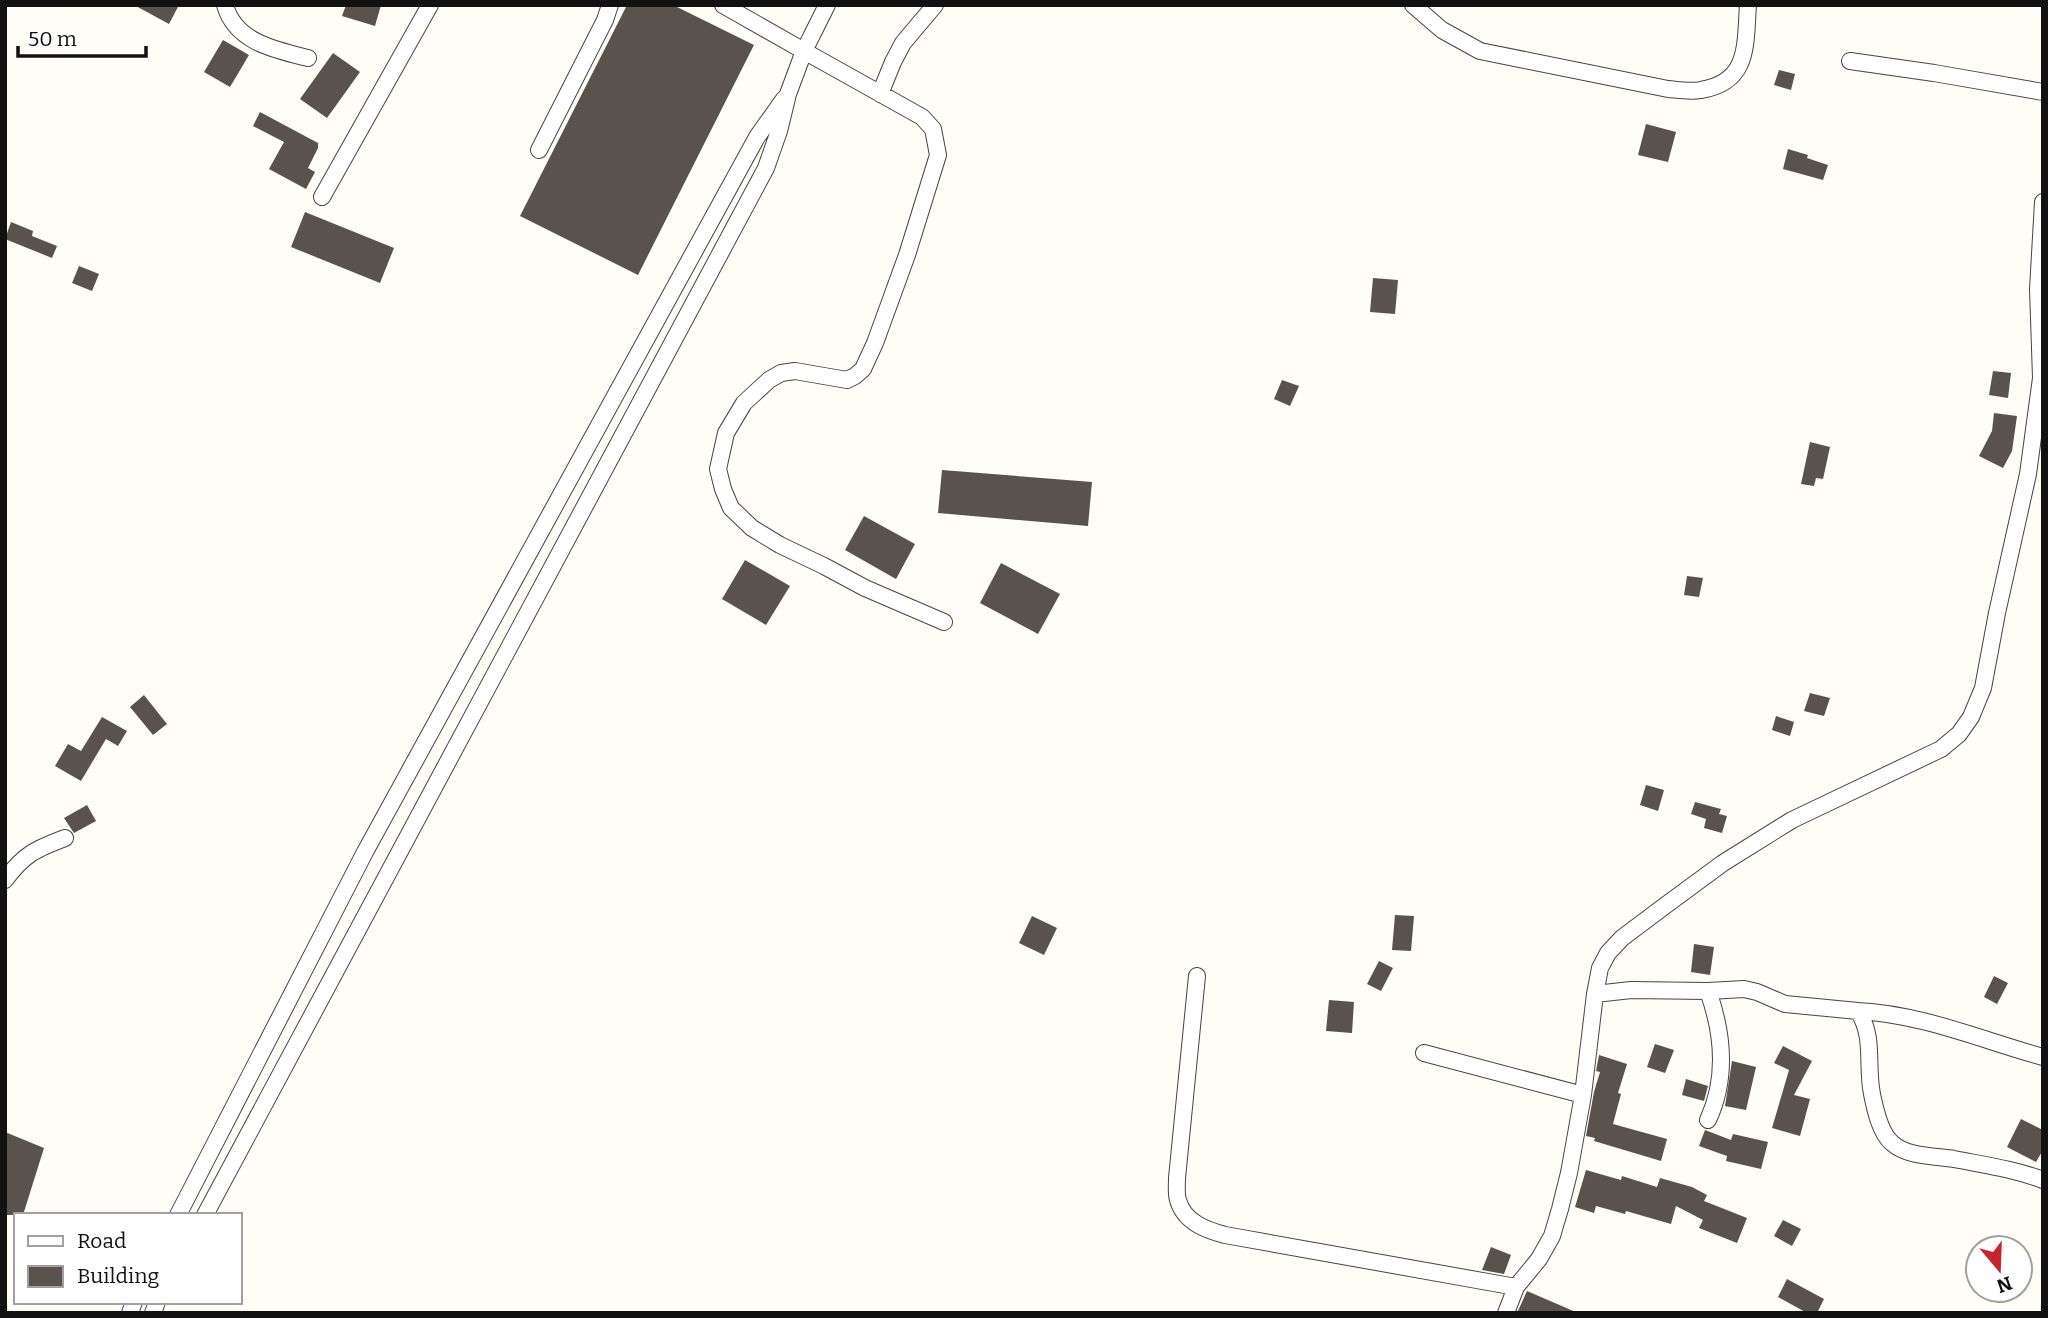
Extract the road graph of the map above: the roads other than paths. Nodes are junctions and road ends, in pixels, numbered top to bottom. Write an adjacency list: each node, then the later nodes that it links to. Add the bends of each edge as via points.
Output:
1 (225, 5): 10 (street, via 229,19 251,39)
2 (430, 5): 16 (street)
3 (610, 5): 15 (street)
4 (723, 5): 9 (street)
5 (827, 5): 9 (street)
6 (935, 5): 14 (street, via 903,43)
7 (1413, 5): 8 (street, via 1442,30 1480,51 1668,89 1700,91 1731,79 1741,64)
8 (1748, 5)
9 (804, 51): 13 (street); 14 (street)
10 (308, 58)
11 (1850, 61): 12 (street)
12 (2043, 92)
13 (788, 94): 31 (street, via 757,136 372,840); 32 (street, via 766,168)
14 (880, 94): 19 (street, via 922,117 933,129 938,155 875,343 863,369 847,380 795,372 781,373 763,384 744,403 726,433 718,469 731,508 752,528 864,588)
15 (539, 150)
16 (322, 197)
17 (2043, 202): 18 (street, via 2038,289)
18 (2042, 378): 24 (street, via 2028,474 1983,688 1959,734 1941,749 1792,820 1723,863 1622,938 1600,968)
19 (944, 622)
20 (65, 838): 21 (street, via 29,854)
21 (5, 880)
22 (1197, 976): 33 (street, via 1177,1178 1178,1199 1195,1223 1225,1235)
23 (1708, 991): 24 (street); 25 (street, via 1744,989 1785,1004); 29 (street, via 1721,1034 1716,1097)
24 (1595, 993): 28 (street)
25 (1857, 1011): 27 (street, via 1916,1019); 30 (street, via 1870,1041 1874,1102 1890,1142 1912,1152)
26 (1424, 1053): 28 (street)
27 (2043, 1058)
28 (1583, 1095): 33 (street, via 1552,1237)
29 (1708, 1120)
30 (2043, 1180)
31 (179, 1213)
32 (206, 1213)
33 (1516, 1287): 34 (street)
34 (1506, 1313)

